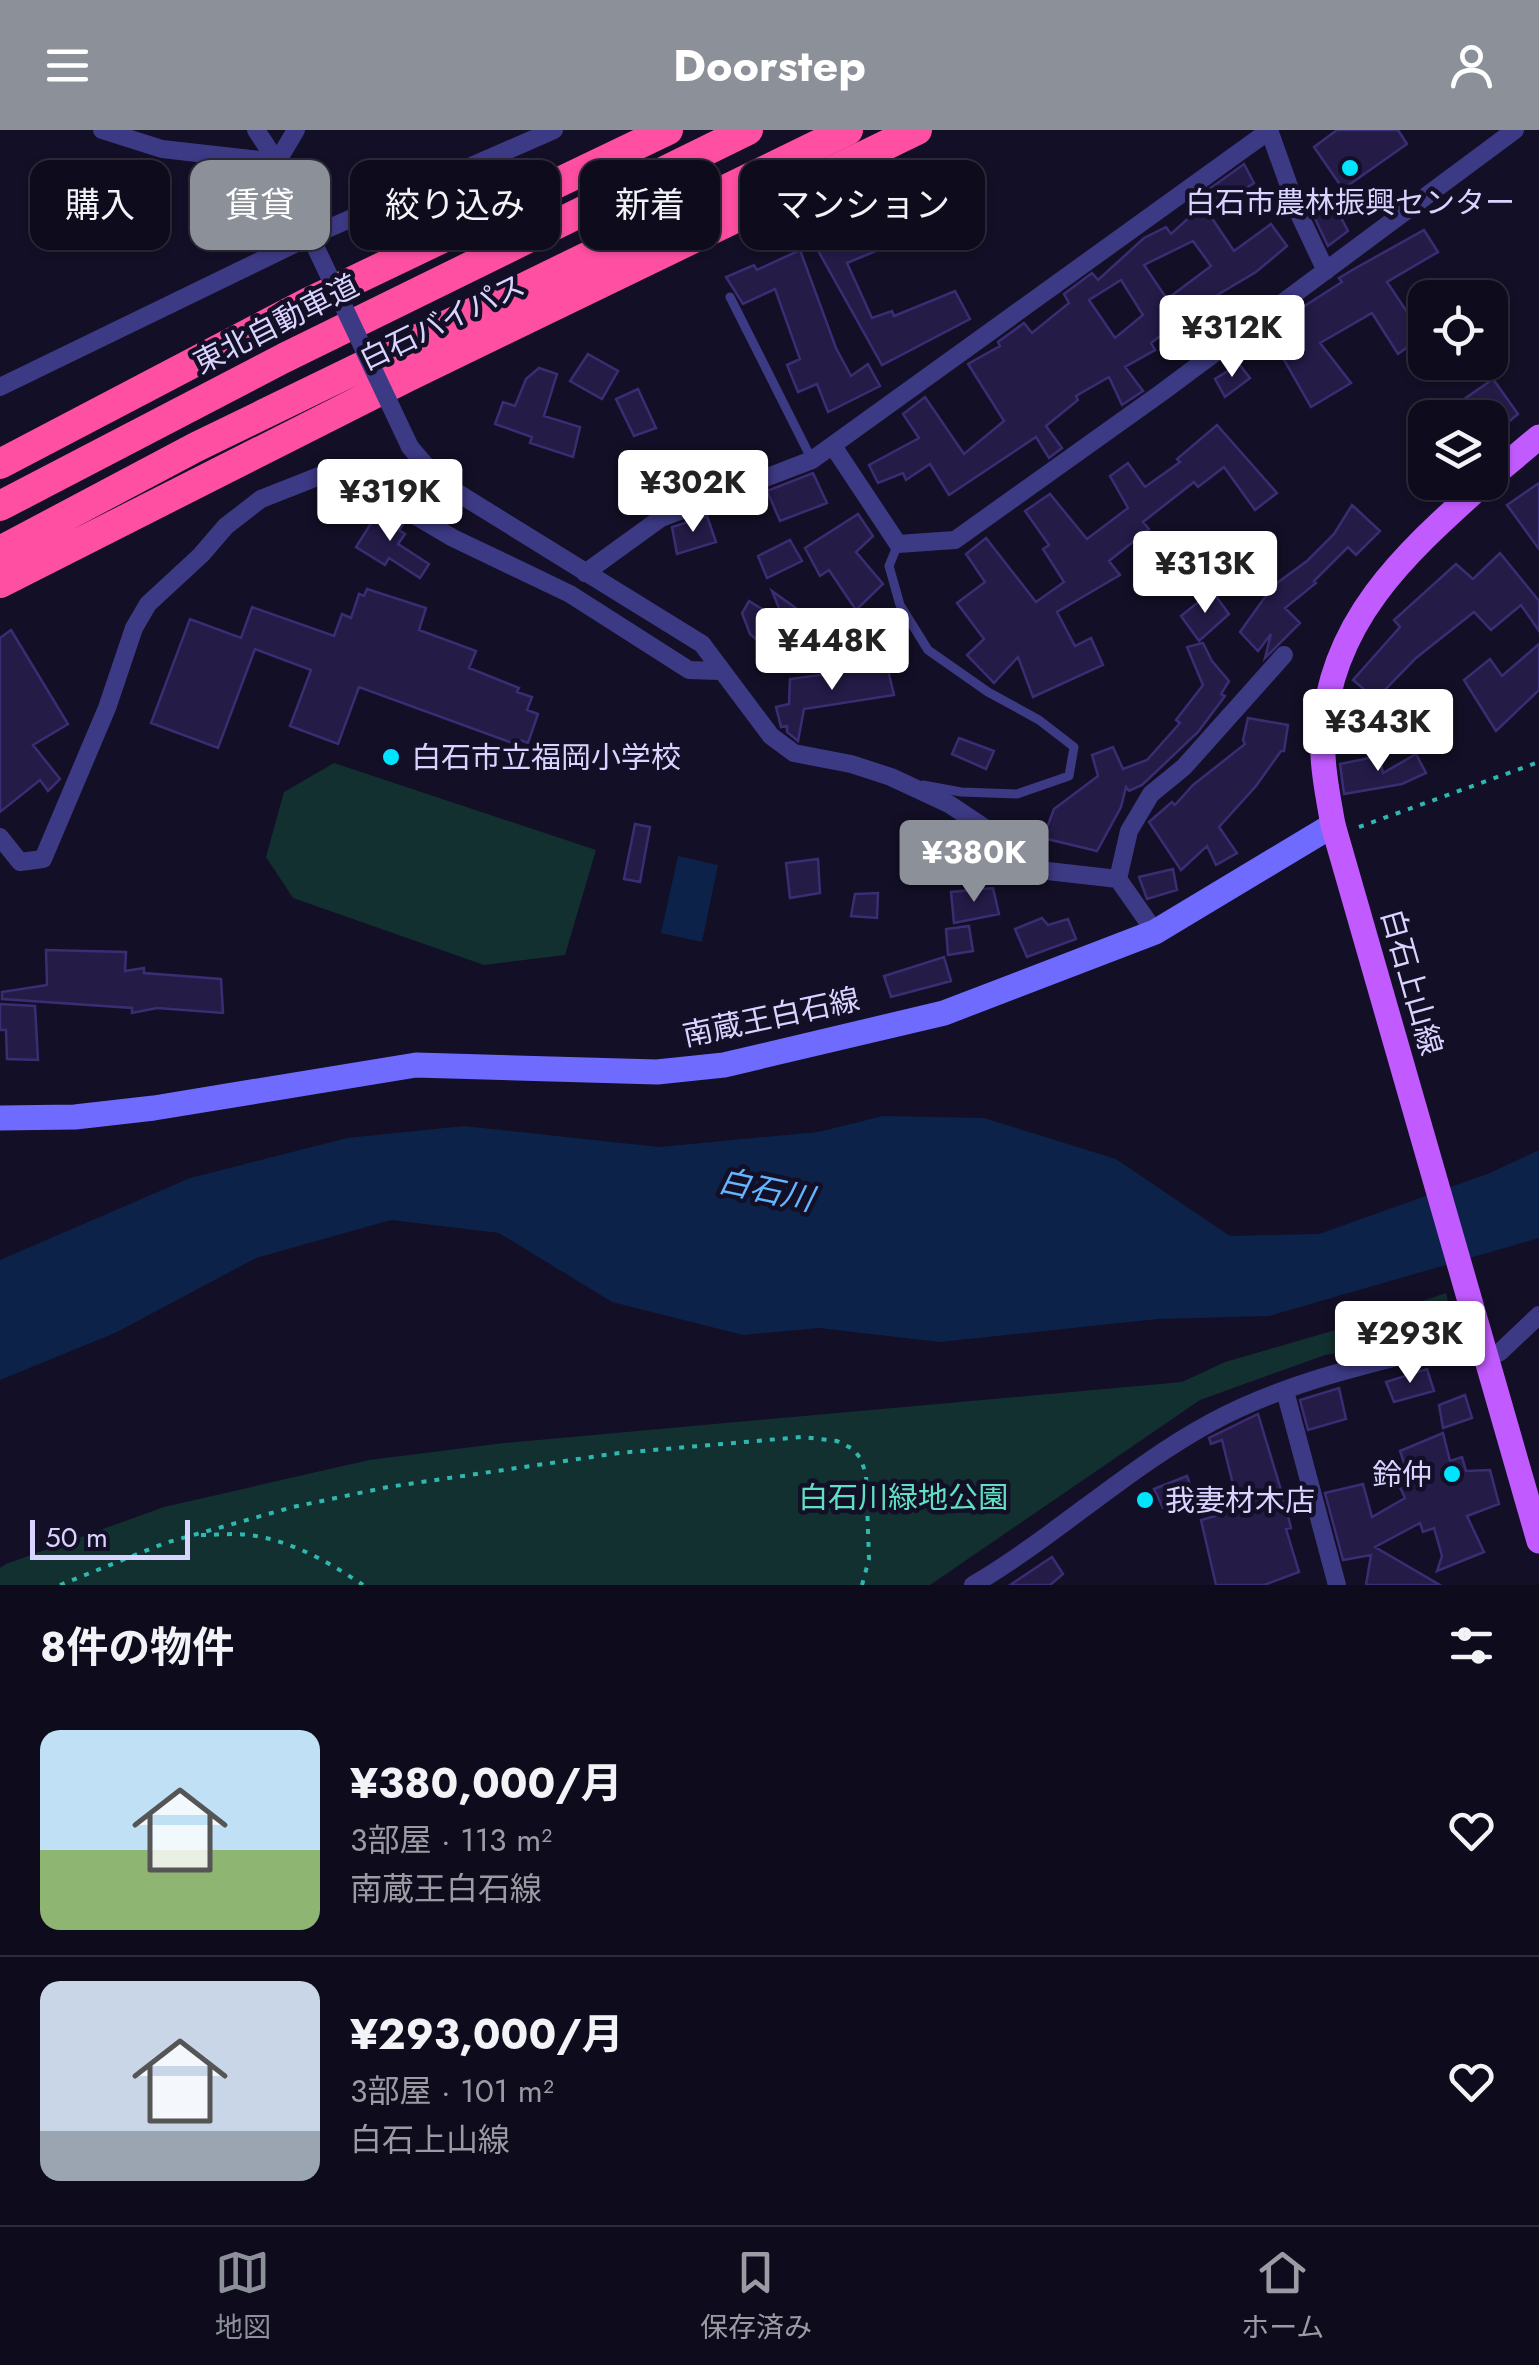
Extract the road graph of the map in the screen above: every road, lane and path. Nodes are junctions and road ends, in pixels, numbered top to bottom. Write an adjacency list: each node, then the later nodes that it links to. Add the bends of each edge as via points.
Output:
1 (102, 130): 11 (street, via 162,148)
2 (256, 130): 12 (street)
3 (296, 130): 13 (street)
4 (554, 130): 14 (street)
5 (668, 130): 24 (highway, 東北自動車道, via 306,304)
6 (748, 130): 26 (highway, 東北自動車道)
7 (848, 130): 28 (highway, 白石バイパス, via 196,447)
8 (917, 130): 30 (highway, 白石バイパス)
9 (1270, 130): 17 (street); 21 (street)
10 (1514, 130): 17 (street)
11 (261, 160)
12 (276, 160)
13 (278, 160)
14 (330, 233)
15 (293, 250): 19 (street)
16 (316, 250): 29 (street, bridge, via 410,447 440,482)
17 (1326, 271): 27 (street, via 954,540)
18 (730, 298): 22 (lane)
19 (0, 387)
20 (1539, 437): 23 (main road, 白石上山線)
21 (833, 446): 22 (street); 27 (street)
22 (812, 460): 29 (street, via 661,518)
23 (1508, 463)
24 (0, 464)
25 (1465, 500): 35 (main road, 白石上山線, via 1383,580 1337,664 1322,736)
26 (0, 506)
27 (898, 544): 34 (lane, via 889,566 900,606 928,650 1074,747 1069,776 1017,794)
28 (0, 550)
29 (585, 573): 32 (street, via 702,644)
30 (0, 584)
31 (1284, 655): 37 (street, via 1184,768 1151,794 1128,832)
32 (720, 671): 34 (street, via 770,736 794,753); 36 (street, via 689,670 570,594 453,538 360,483 322,475 261,498 148,604 43,859 20,862)
33 (1539, 762): 35 (path)
34 (896, 780): 37 (street, via 962,812 1030,868)
35 (1336, 834): 38 (main road, 南蔵王白石線); 41 (main road, 白石上山線)
36 (0, 837)
37 (1118, 879): 38 (street)
38 (1155, 932): 39 (main road, 南蔵王白石線, via 944,1012 724,1065 657,1072 416,1065 154,1108)
39 (0, 1118)
40 (1539, 1315): 41 (street, via 1500,1352)
41 (1480, 1337): 42 (street); 44 (main road, 白石上山線)
42 (1285, 1391): 45 (street, via 1163,1451); 50 (street)
43 (192, 1536): 46 (path); 47 (path, via 249,1534 294,1546); 48 (path, via 388,1486 618,1452 821,1437 853,1449 866,1475 869,1559)
44 (1539, 1541)
45 (990, 1580): 49 (street)
46 (60, 1585)
47 (362, 1585)
48 (862, 1585)
49 (972, 1585)
50 (1337, 1585)

